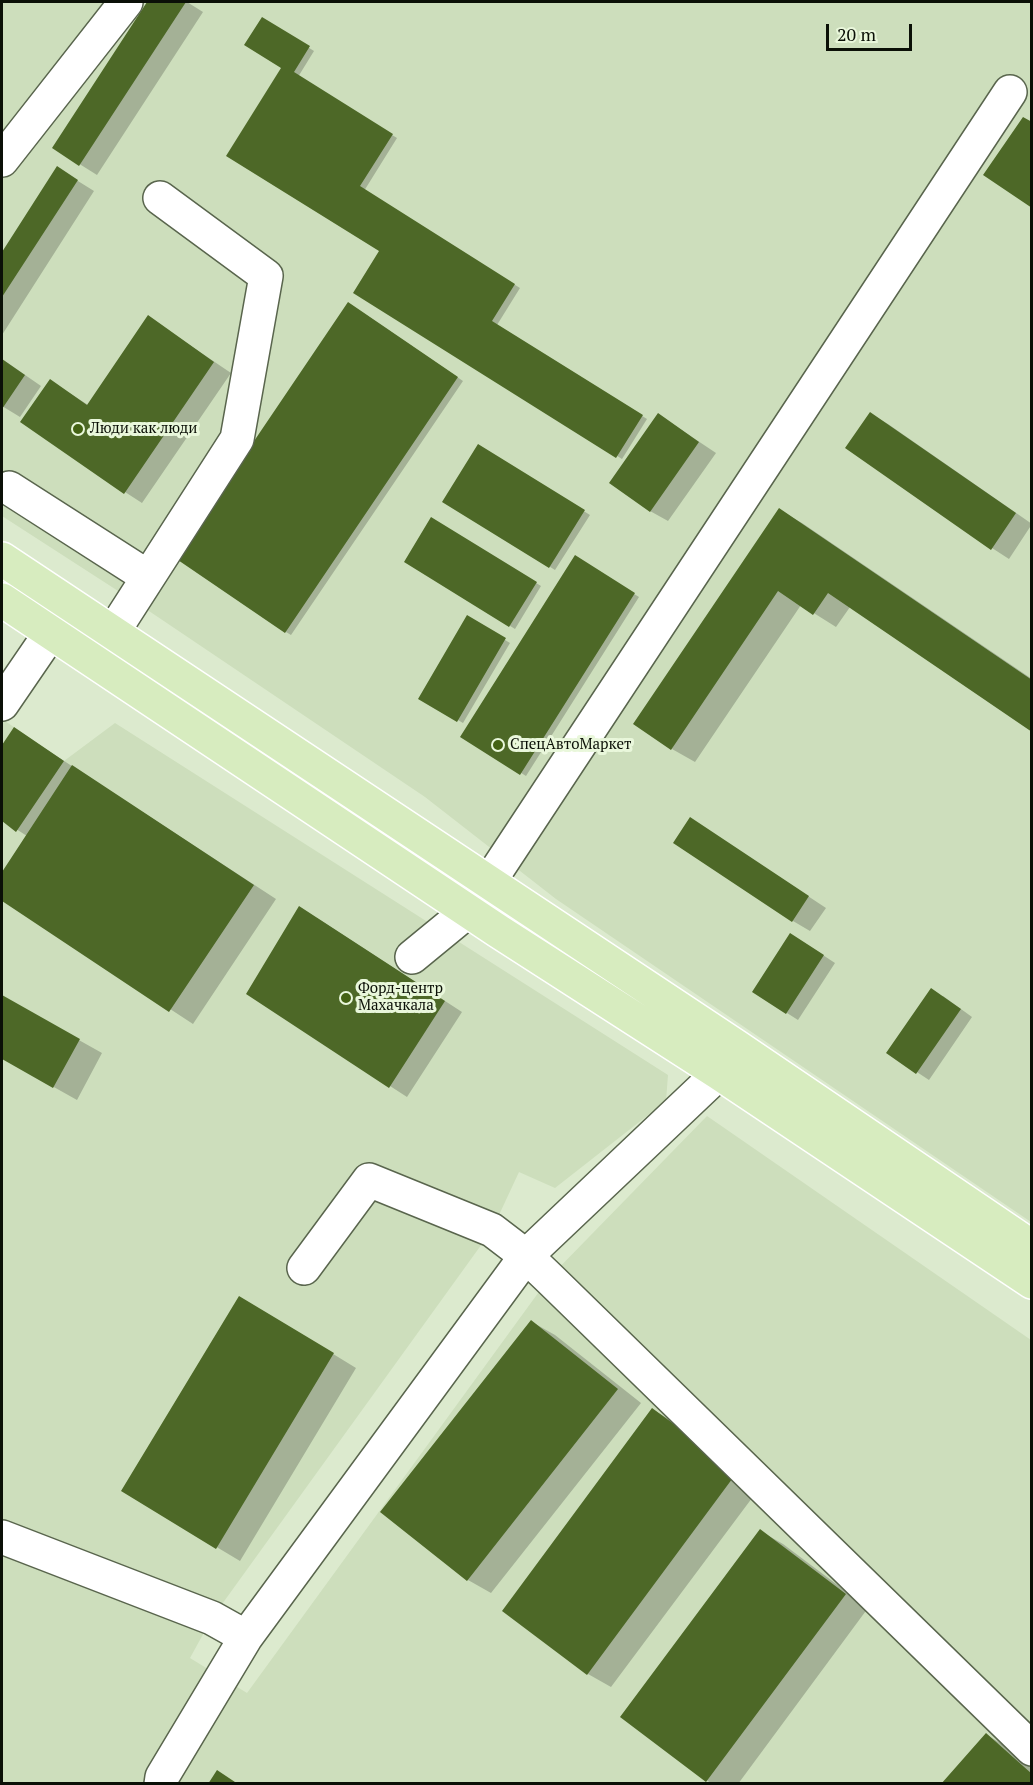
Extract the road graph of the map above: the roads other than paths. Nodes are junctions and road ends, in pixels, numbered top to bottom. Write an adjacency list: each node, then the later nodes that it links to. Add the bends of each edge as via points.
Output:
1 (126, 2): 3 (lane)
2 (1010, 92): 14 (lane)
3 (2, 160)
4 (160, 198): 7 (lane, via 266,276 237,439)
5 (9, 488): 7 (lane)
6 (2, 559): 9 (main road)
7 (148, 577): 11 (lane)
8 (2, 600): 10 (main road)
9 (70, 606): 10 (lane); 11 (main road)
10 (51, 633): 12 (main road); 13 (lane)
11 (112, 634): 12 (lane); 14 (main road)
12 (94, 662): 15 (main road)
13 (2, 704)
14 (489, 882): 15 (lane); 17 (main road)
15 (468, 910): 16 (lane); 17 (main road)
16 (412, 957)
17 (728, 1060): 18 (main road); 19 (lane); 21 (main road)
18 (1032, 1247)
19 (526, 1256): 20 (lane, via 492,1230 369,1180); 23 (lane); 24 (lane)
20 (304, 1268)
21 (1032, 1282)
22 (2, 1537): 23 (lane, via 212,1618)
23 (246, 1637): 25 (lane)
24 (1032, 1749)
25 (161, 1784)

